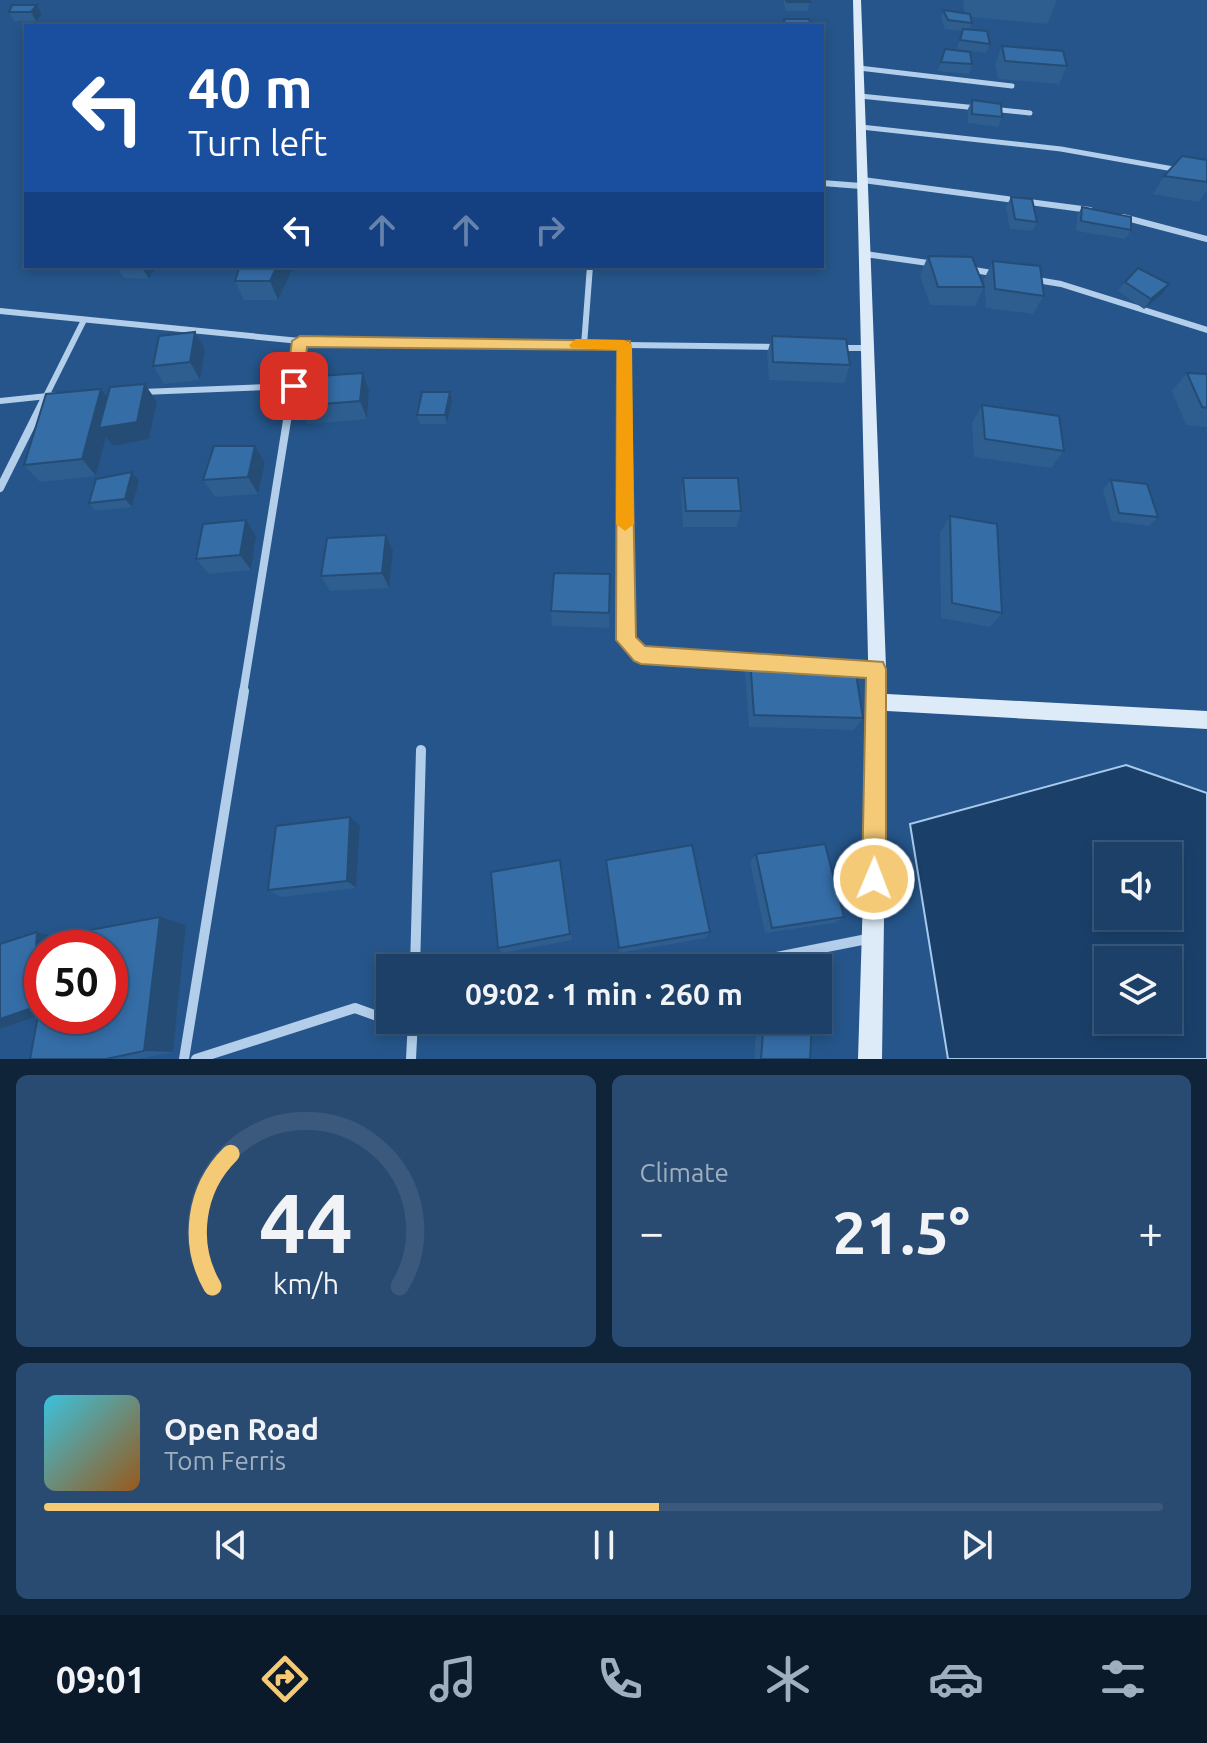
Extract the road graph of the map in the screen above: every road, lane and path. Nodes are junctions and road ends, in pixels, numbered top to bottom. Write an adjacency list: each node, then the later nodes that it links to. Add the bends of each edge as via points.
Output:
1 (857, 0): 2 (main road)
2 (859, 68): 3 (street); 4 (main road)
3 (1012, 86)
4 (860, 96): 5 (street); 6 (main road)
5 (1030, 113)
6 (861, 127): 7 (street, via 1077,151); 9 (main road)
7 (1193, 173)
8 (824, 183): 9 (street)
9 (862, 183): 10 (street); 13 (main road)
10 (1101, 212)
11 (1115, 216): 12 (street)
12 (1207, 239)
13 (865, 254): 14 (street); 27 (main road)
14 (941, 265)
15 (956, 267): 17 (street)
16 (590, 268): 23 (street)
17 (1001, 274)
18 (1016, 277): 21 (street, via 1061,284)
19 (0, 311): 20 (street)
20 (84, 320): 22 (street); 31 (street)
21 (1207, 330)
22 (300, 341): 23 (street); 28 (street)
23 (584, 345): 24 (street)
24 (624, 345): 25 (street); 34 (street, via 626,640 641,655)
25 (792, 347)
26 (822, 348): 27 (street)
27 (868, 348): 36 (main road)
28 (294, 386): 29 (street); 45 (street)
29 (139, 392)
30 (61, 395): 31 (street)
31 (46, 396): 32 (street); 33 (street)
32 (0, 401)
33 (0, 488)
34 (766, 662)
35 (829, 666): 36 (street)
36 (876, 669): 37 (main road)
37 (878, 702): 38 (main road); 40 (main road)
38 (1207, 720)
39 (421, 750): 41 (street)
40 (873, 938): 42 (street); 48 (main road)
41 (415, 954)
42 (792, 954)
43 (376, 1014): 46 (street, via 355,1008)
44 (412, 1034): 47 (street)
45 (184, 1059)
46 (196, 1059)
47 (411, 1059)
48 (870, 1059)

